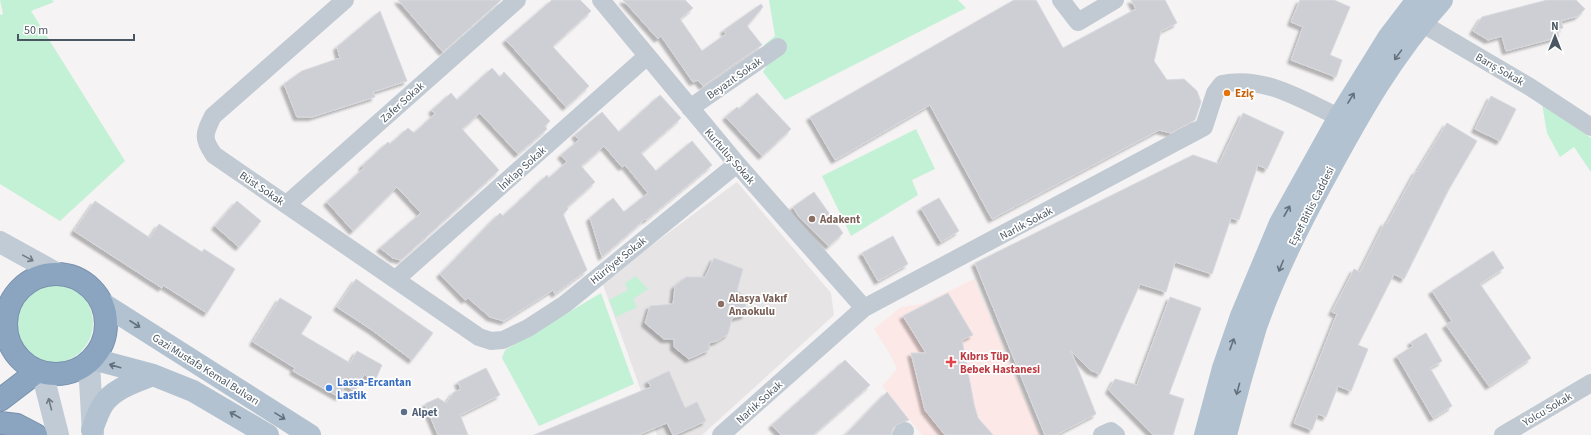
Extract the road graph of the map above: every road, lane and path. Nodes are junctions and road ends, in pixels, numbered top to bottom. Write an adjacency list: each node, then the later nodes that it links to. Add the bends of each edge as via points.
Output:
1 (345, 0): 14 (street, Büst Sokak, via 213,116 205,132 206,144 214,155)
2 (517, 0): 14 (street, Zafer Sokak)
3 (601, 0): 9 (street, Kurtuluş Sokak)
4 (1061, 0): 5 (street, via 1078,22)
5 (1115, 0)
6 (1442, 0): 7 (main road, Eşref Bitlis Caddesi)
7 (1415, 12): 11 (main road, Eşref Bitlis Caddesi, one-way to 7, via 1388,38); 12 (street, Barış Sokak); 37 (main road, Eşref Bitlis Caddesi, one-way to 37, via 1296,231 1257,326)
8 (778, 47): 10 (street, Beyazıt Sokak)
9 (646, 57): 10 (street, Kurtuluş Sokak); 17 (street, İnklap Sokak)
10 (690, 108): 13 (street, Kurtuluş Sokak)
11 (1339, 117): 19 (street, Narlık Sokak, via 1278,89 1255,82 1238,80 1222,84 1215,93 1204,127); 36 (main road, Eşref Bitlis Caddesi, one-way to 11, via 1223,368 1241,316 1280,223)
12 (1591, 127)
13 (737, 164): 19 (street, Kurtuluş Sokak); 21 (street, Hürriyet Sokak, via 565,304 528,328 503,340)
14 (287, 204): 17 (street, Büst Sokak)
15 (0, 242): 16 (main road, one-way to 16)
16 (56, 274): 18 (highway, via 70,275 84,281); 20 (highway, via 40,276 25,284 14,296)
17 (396, 279): 21 (street, Büst Sokak, via 479,337)
18 (102, 303): 22 (highway, via 106,314 105,338); 32 (main road, Gazi Mustafa Kemal Bulvarı, one-way to 32)
19 (864, 308): 33 (street, Narlık Sokak)
20 (3, 331): 23 (highway, via 23,362)
21 (491, 341)
22 (91, 361): 23 (highway, via 69,372 58,374); 24 (main road, one-way to 22); 28 (main road)
23 (40, 371): 26 (highway); 30 (main road, one-way to 23)
24 (153, 375): 28 (main road, via 129,384 115,393 102,406); 31 (main road, one-way to 24, via 192,391)
25 (1591, 383): 38 (street, Yolcu Sokak)
26 (0, 400)
27 (0, 423): 29 (highway, via 17,425)
28 (92, 432)
29 (36, 435)
30 (58, 435)
31 (268, 435)
32 (310, 435)
33 (722, 435)
34 (1102, 435): 35 (street, via 1111,432)
35 (1116, 435)
36 (1205, 435)
37 (1226, 435)
38 (1503, 435)

